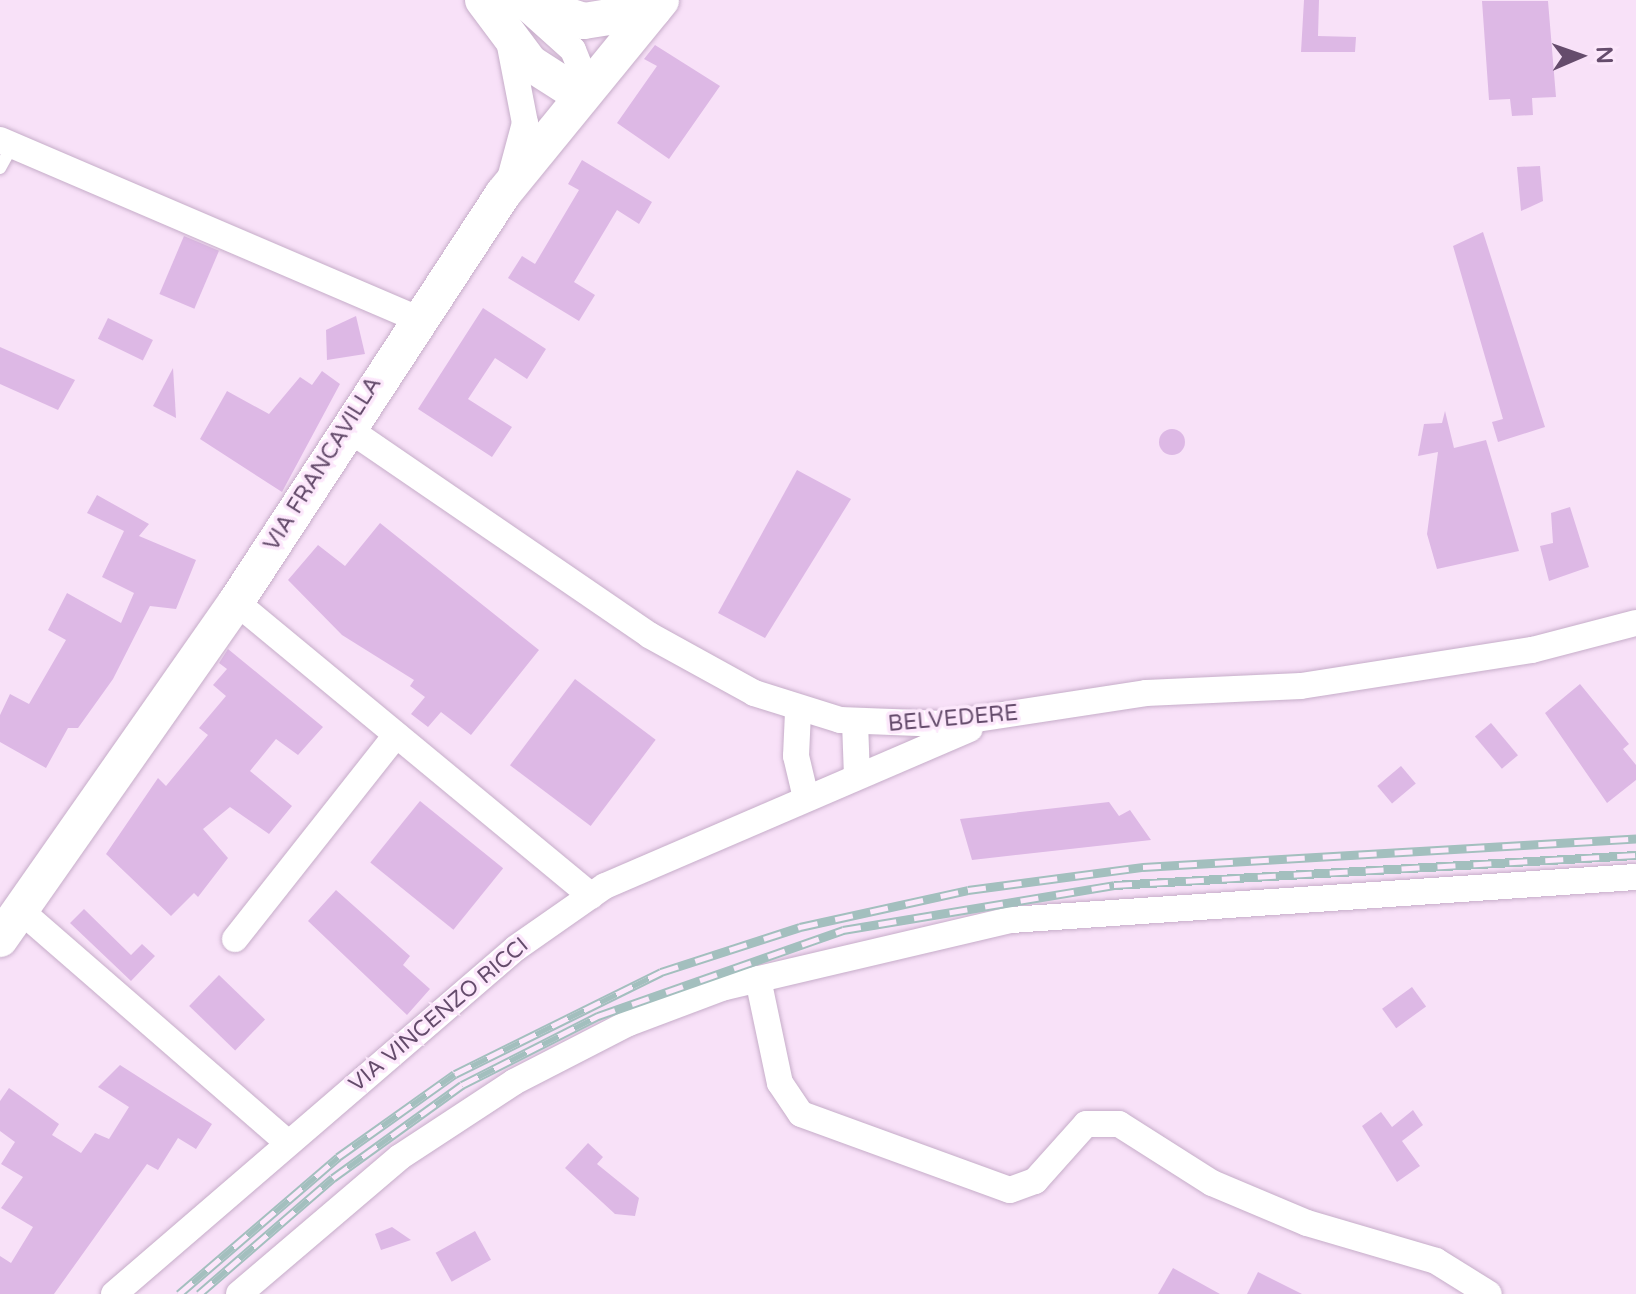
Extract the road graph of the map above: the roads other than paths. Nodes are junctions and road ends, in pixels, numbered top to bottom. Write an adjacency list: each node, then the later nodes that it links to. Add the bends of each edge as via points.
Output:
1 (657, 5): 2 (street, via 584,21); 3 (street, VIA FRANCAVILLA)
2 (506, 7): 3 (street, via 552,81); 5 (street, via 525,123)
3 (588, 87): 5 (street, VIA FRANCAVILLA)
4 (4, 151): 6 (street)
5 (503, 194): 6 (street, VIA FRANCAVILLA)
6 (416, 318): 7 (street, VIA FRANCAVILLA)
7 (347, 428): 8 (street, VIA FRANCAVILLA); 10 (street, BELVEDERE, via 649,635)
8 (236, 602): 13 (street); 18 (street, VIA FRANCAVILLA)
9 (1636, 623): 11 (street, BELVEDERE, via 1532,650 1301,686 1146,693)
10 (798, 712): 12 (street, BELVEDERE); 15 (street, via 796,756)
11 (996, 718): 12 (street, BELVEDERE, via 892,727); 14 (street, VIA VINCENZO RICCI)
12 (855, 722): 14 (street)
13 (396, 735): 17 (street); 19 (street)
14 (857, 776): 15 (street, VIA VINCENZO RICCI)
15 (806, 798): 17 (street, VIA VINCENZO RICCI)
16 (1636, 877): 20 (street, via 1011,920)
17 (591, 896): 21 (street, VIA VINCENZO RICCI, via 516,948)
18 (11, 913): 21 (street)
19 (235, 939)
20 (758, 979): 23 (street, via 666,1008 514,1082 400,1157); 24 (street, via 780,1083 801,1114 1010,1190 1035,1181 1086,1124 1119,1124 1212,1183 1307,1223 1436,1261)
21 (287, 1142): 22 (street, VIA VINCENZO RICCI)
22 (114, 1294)
23 (239, 1294)
24 (1489, 1294)

